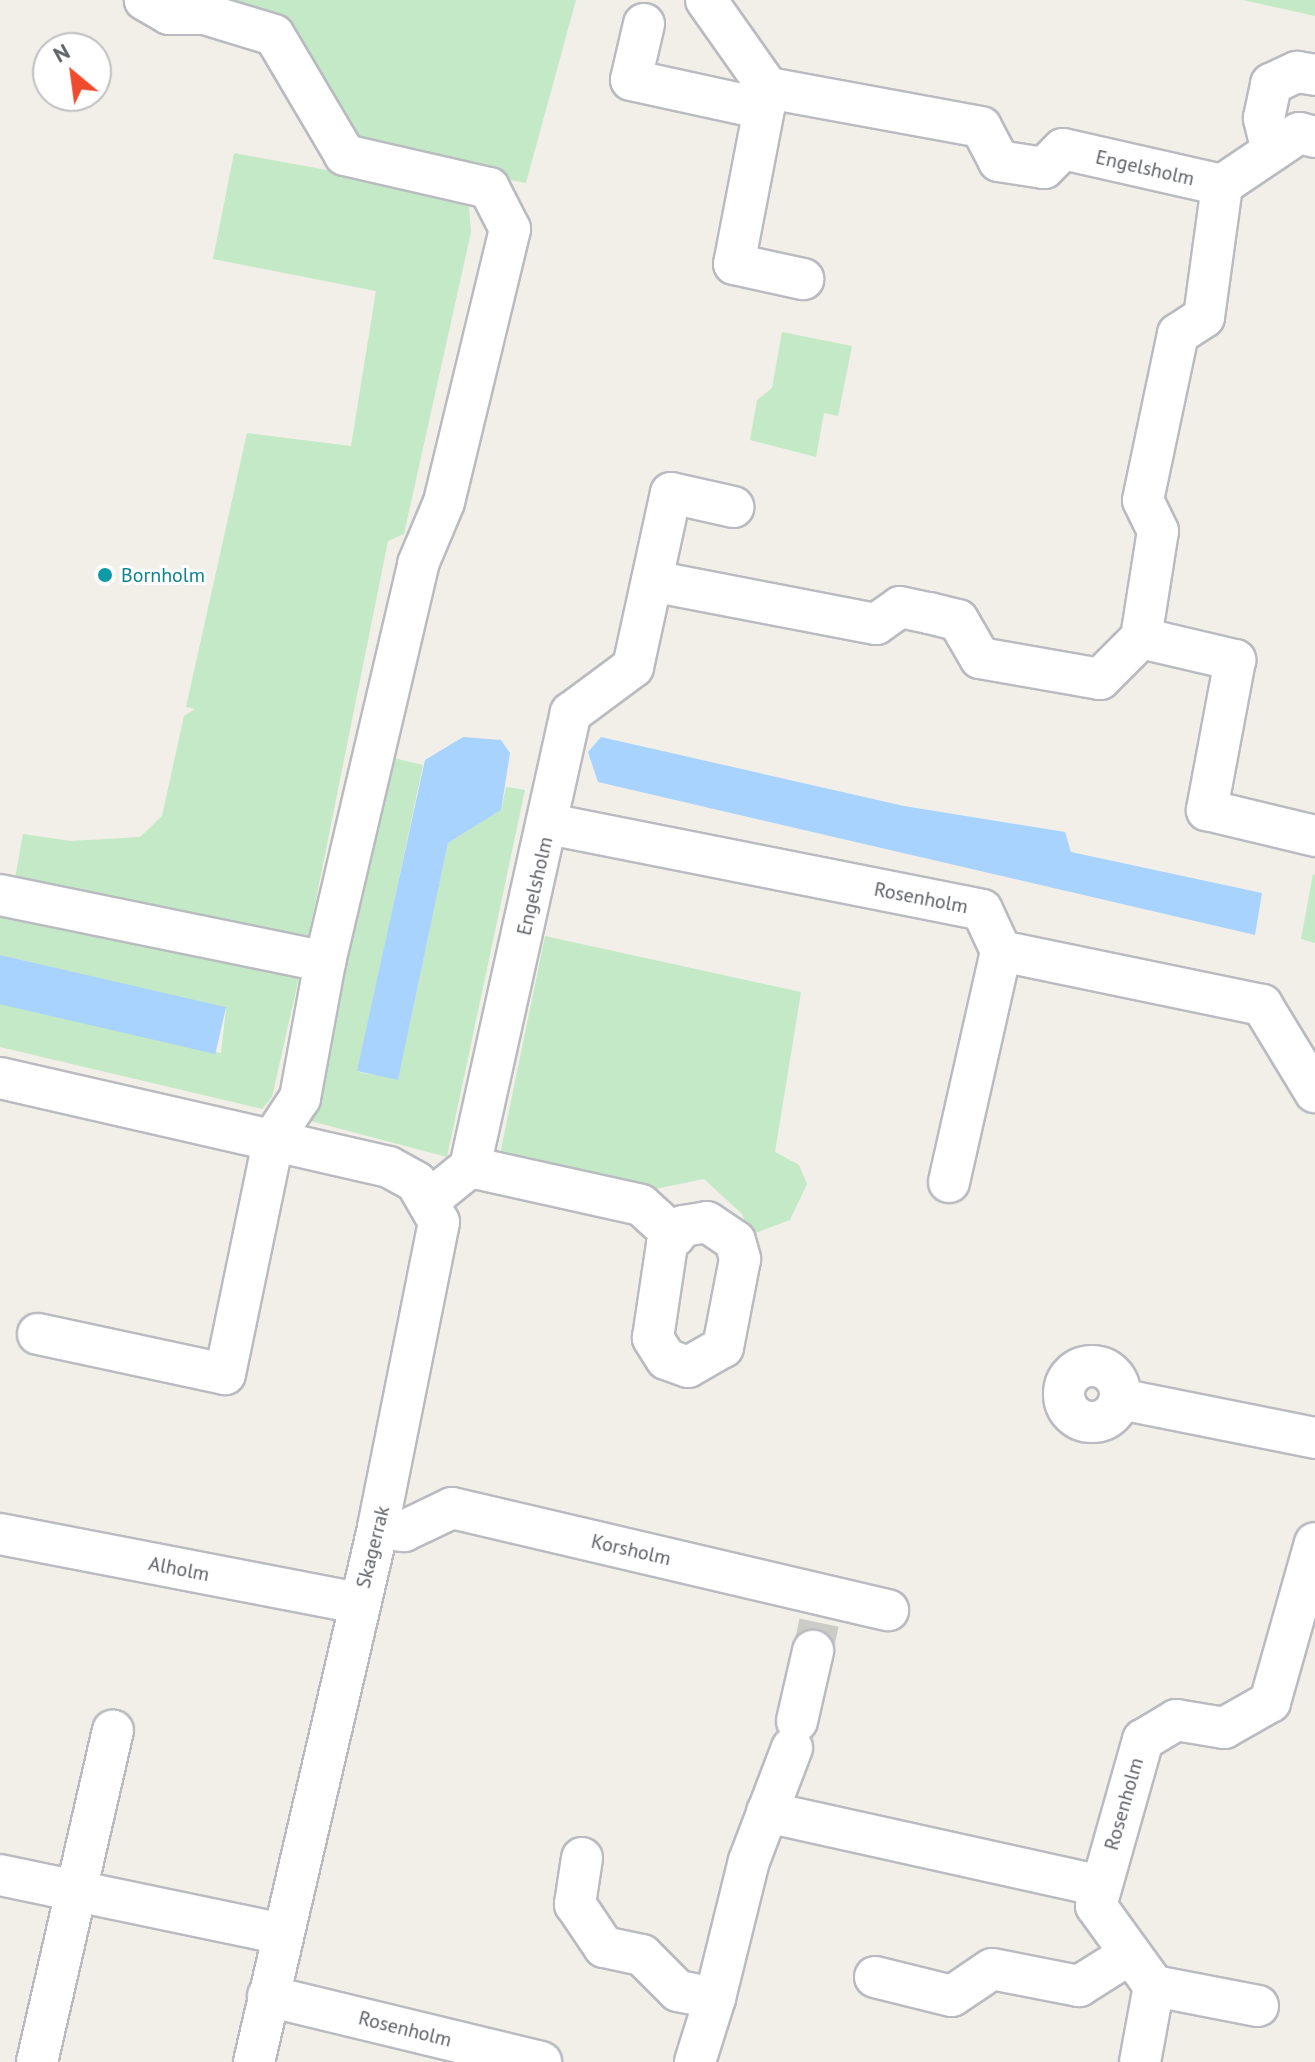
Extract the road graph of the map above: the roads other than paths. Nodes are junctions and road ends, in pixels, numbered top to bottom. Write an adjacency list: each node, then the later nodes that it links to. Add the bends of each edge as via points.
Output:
1 (145, 0): 17 (street, via 169,14 205,14 274,35 345,155 489,188 510,229 444,502 418,564)
2 (706, 0): 5 (street)
3 (644, 24): 5 (street, Engelsholm, via 631,80)
4 (1315, 75): 7 (street, via 1297,72 1271,84 1264,118)
5 (766, 98): 8 (street, Engelsholm, via 981,127 999,161 1044,168 1063,149); 9 (street, via 734,264)
6 (1315, 137): 7 (street, via 1299,133)
7 (1272, 151): 8 (street)
8 (1222, 185): 12 (street, Engelsholm, via 1204,317 1178,334 1143,500 1158,531)
9 (803, 279)
10 (733, 507): 11 (street, Engelsholm, via 671,493)
11 (652, 581): 12 (street, via 876,624 900,607 929,613 958,620 980,658 1100,679); 13 (street, Engelsholm, via 633,667 571,713)
12 (1141, 638): 14 (street, via 1235,660 1207,810)
13 (549, 824): 16 (street, Rosenholm, via 982,910); 21 (street, Engelsholm)
14 (1308, 834)
15 (0, 895): 17 (street)
16 (1001, 951): 19 (street, via 1262,1005); 22 (street)
17 (325, 962): 20 (street, via 300,1098)
18 (0, 1078): 20 (street, Skagerrak)
19 (1315, 1092)
20 (274, 1137): 23 (street, Skagerrak, via 389,1167 416,1182); 25 (street, via 225,1374)
21 (470, 1167): 23 (street); 24 (street, via 641,1205)
22 (949, 1182)
23 (428, 1201): 28 (street, Skagerrak, via 440,1244)
24 (675, 1236)
25 (38, 1334)
26 (1120, 1399): 27 (street)
27 (1315, 1438)
28 (378, 1528): 31 (street, Skagerrak); 32 (street, Korsholm, via 404,1531 452,1508)
29 (0, 1534): 31 (street, Alholm)
30 (1315, 1543): 38 (street, Rosenholm, via 1270,1702 1224,1728 1176,1720 1143,1740)
31 (358, 1603): 40 (street, Skagerrak)
32 (888, 1610)
33 (813, 1651): 35 (street, via 794,1734)
34 (113, 1731): 39 (street)
35 (767, 1812): 38 (street); 45 (street)
36 (582, 1858): 45 (street, via 575,1904 604,1947 642,1955 678,1991)
37 (0, 1875): 39 (street)
38 (1101, 1886): 41 (street, Rosenholm, via 1096,1906)
39 (77, 1891): 40 (street); 47 (street)
40 (283, 1934): 44 (street, Skagerrak)
41 (1130, 1954): 42 (street, via 1079,1986 992,1969 952,1996); 43 (street, Rosenholm)
42 (875, 1977)
43 (1154, 1986): 46 (street); 51 (street)
44 (268, 1996): 48 (street, Skagerrak); 49 (street, Rosenholm)
45 (715, 1998): 50 (street)
46 (1258, 2006)
47 (37, 2062)
48 (254, 2062)
49 (541, 2062)
50 (695, 2062)
51 (1140, 2062)

